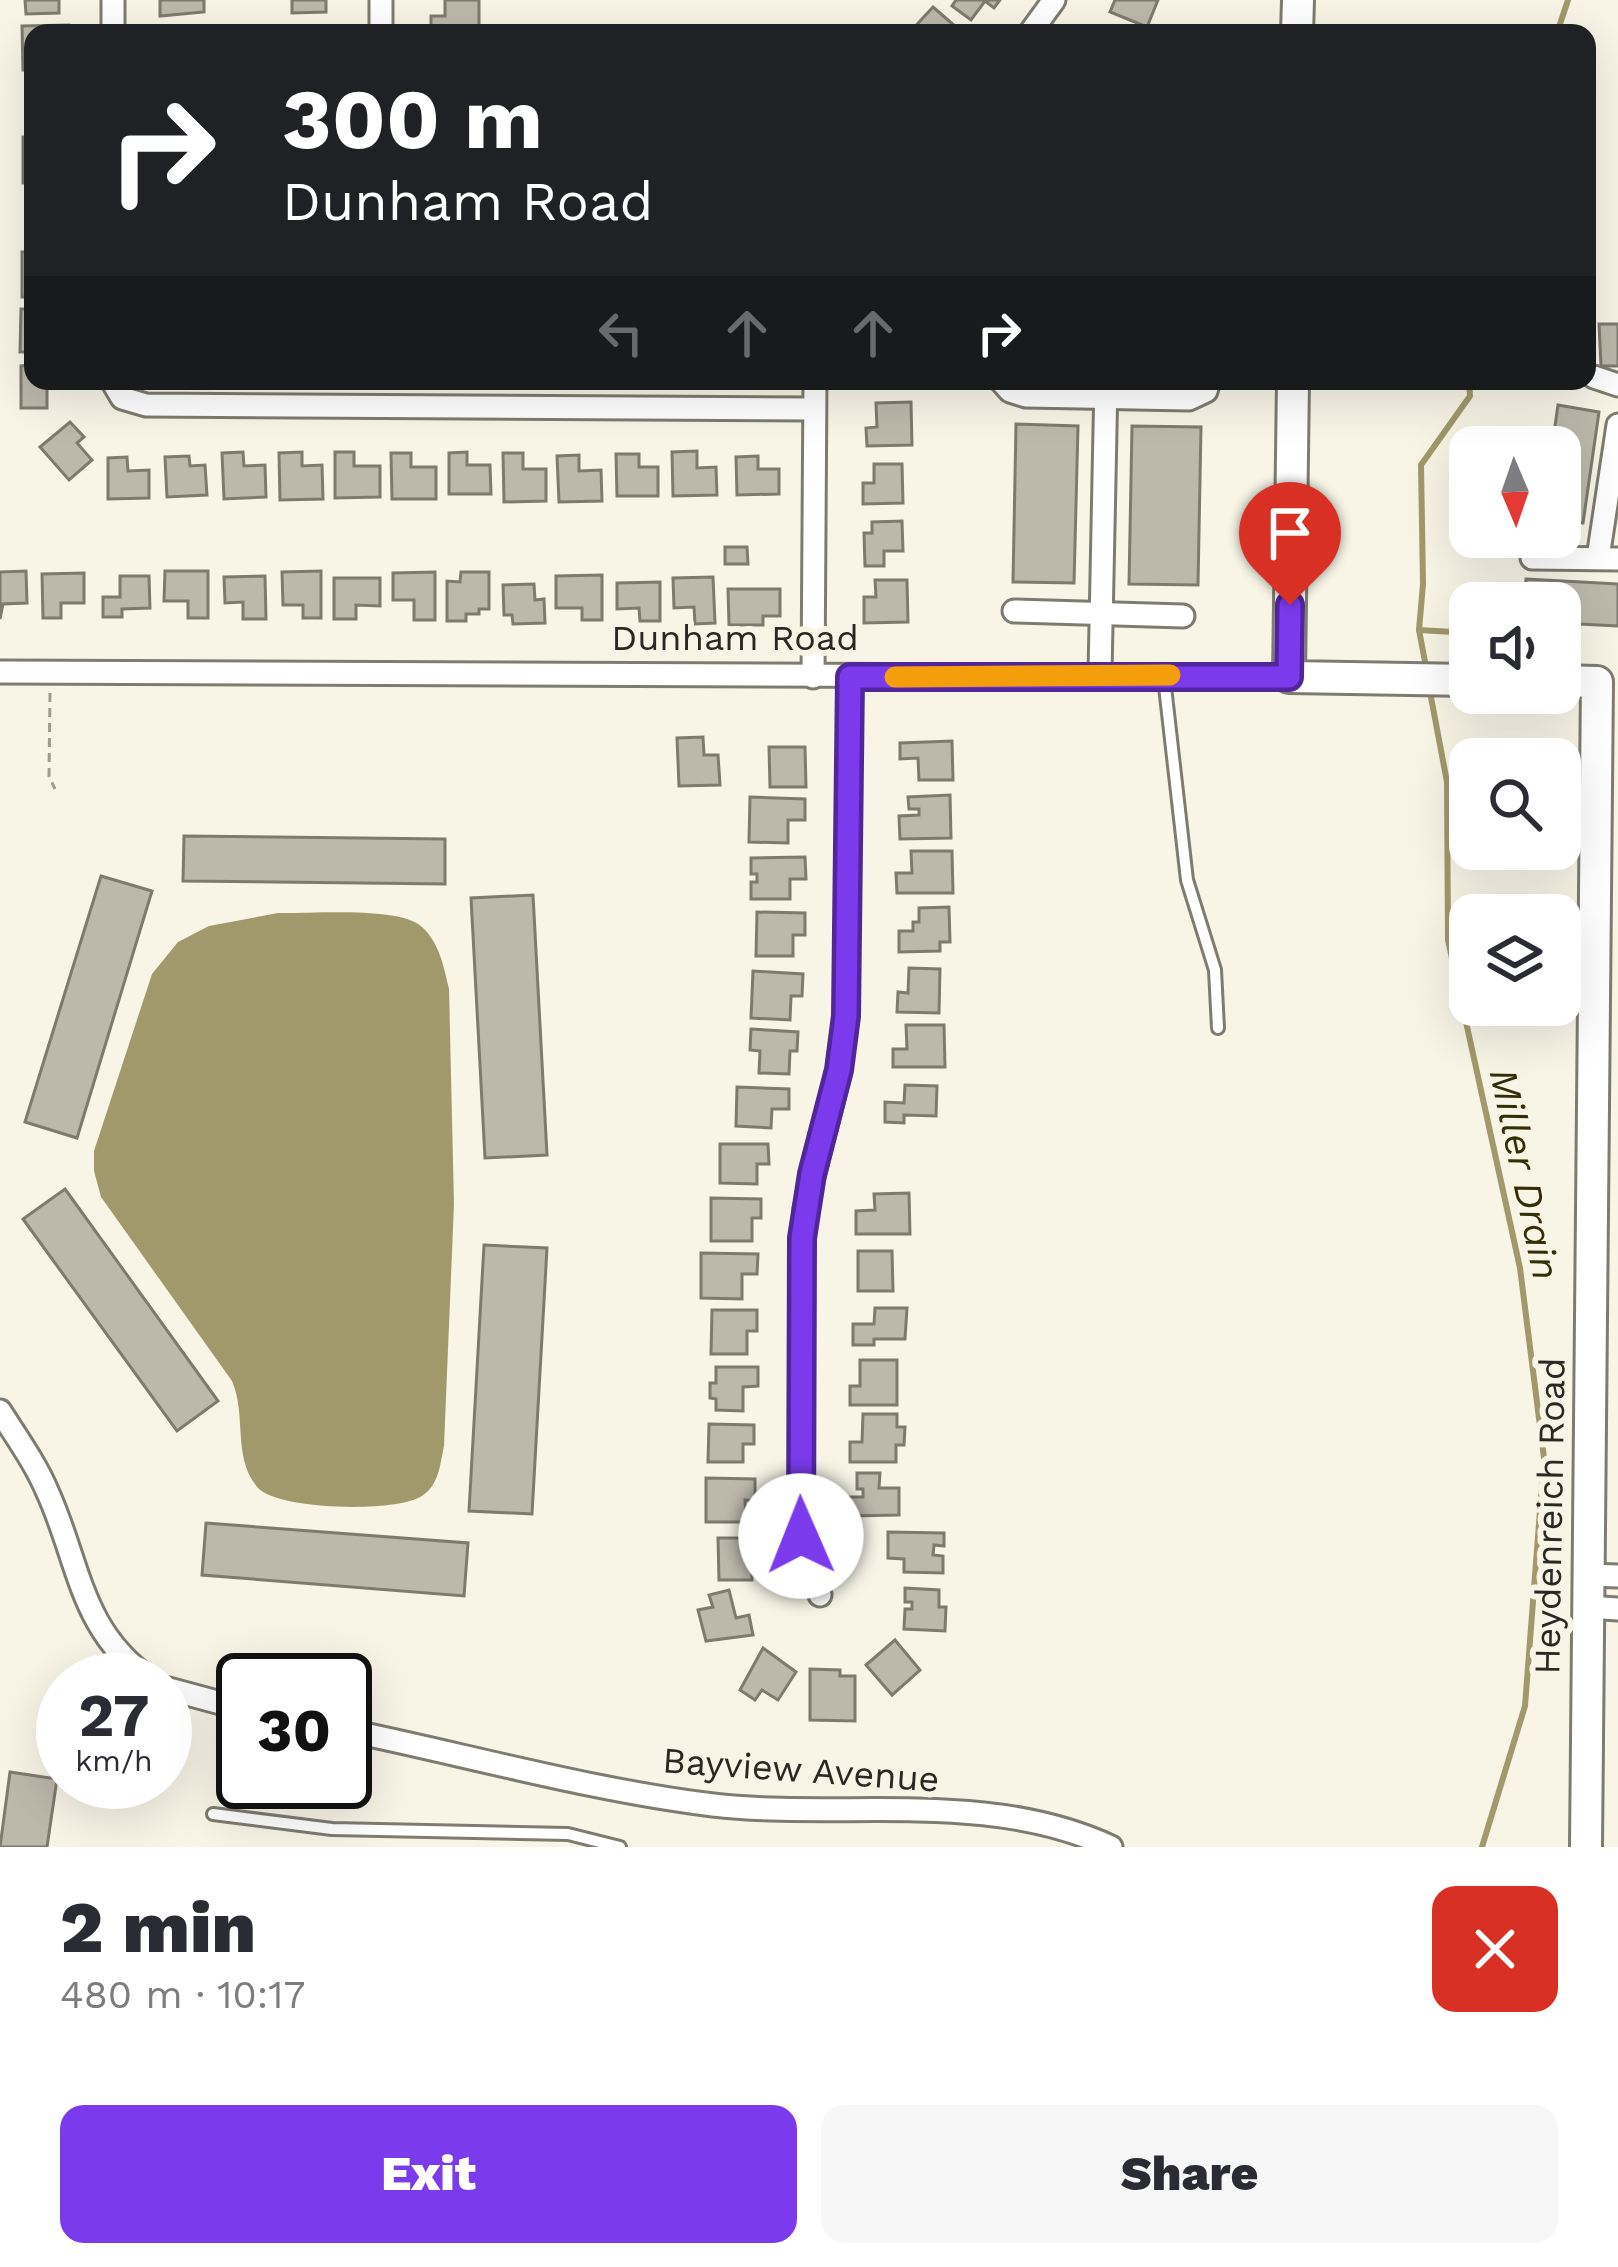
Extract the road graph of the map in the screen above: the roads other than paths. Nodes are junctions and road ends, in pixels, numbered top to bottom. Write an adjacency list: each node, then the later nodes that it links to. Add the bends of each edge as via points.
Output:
1 (119, 390): 9 (street, via 146,405)
2 (815, 390): 10 (street)
3 (1009, 390): 4 (street)
4 (1095, 390)
5 (1106, 390): 14 (street)
6 (1114, 390): 7 (street, via 1189,400)
7 (1206, 390)
8 (1293, 390): 21 (street)
9 (381, 393): 10 (street)
10 (814, 410): 19 (street)
11 (1618, 425): 12 (street)
12 (1608, 558)
13 (1014, 611): 14 (street)
14 (1101, 613): 15 (street); 17 (street)
15 (1184, 616)
16 (0, 672): 19 (street, Dunham Road)
17 (1100, 674): 18 (street, Dunham Road); 20 (street, Dunham Road)
18 (1163, 675): 21 (street, Dunham Road); 24 (lane, via 1187,880 1215,970)
19 (813, 677): 20 (street, Dunham Road)
20 (850, 677): 27 (street, via 846,1016 805,1209 800,1281 801,1536)
21 (1289, 677): 22 (street, Dunham Road)
22 (1449, 679)
23 (1607, 682): 26 (street, Heydenreich Road)
24 (1218, 1028)
25 (0, 1411): 29 (street, via 50,1495 86,1606)
26 (1603, 1575): 28 (street, Heydenreich Road)
27 (820, 1595)
28 (1603, 1608): 34 (street, Heydenreich Road)
29 (122, 1653)
30 (372, 1736): 33 (street, Bayview Avenue, via 677,1800 1021,1817)
31 (213, 1814): 32 (lane, via 332,1829 568,1834)
32 (620, 1847)
33 (1111, 1847)
34 (1586, 1847)

